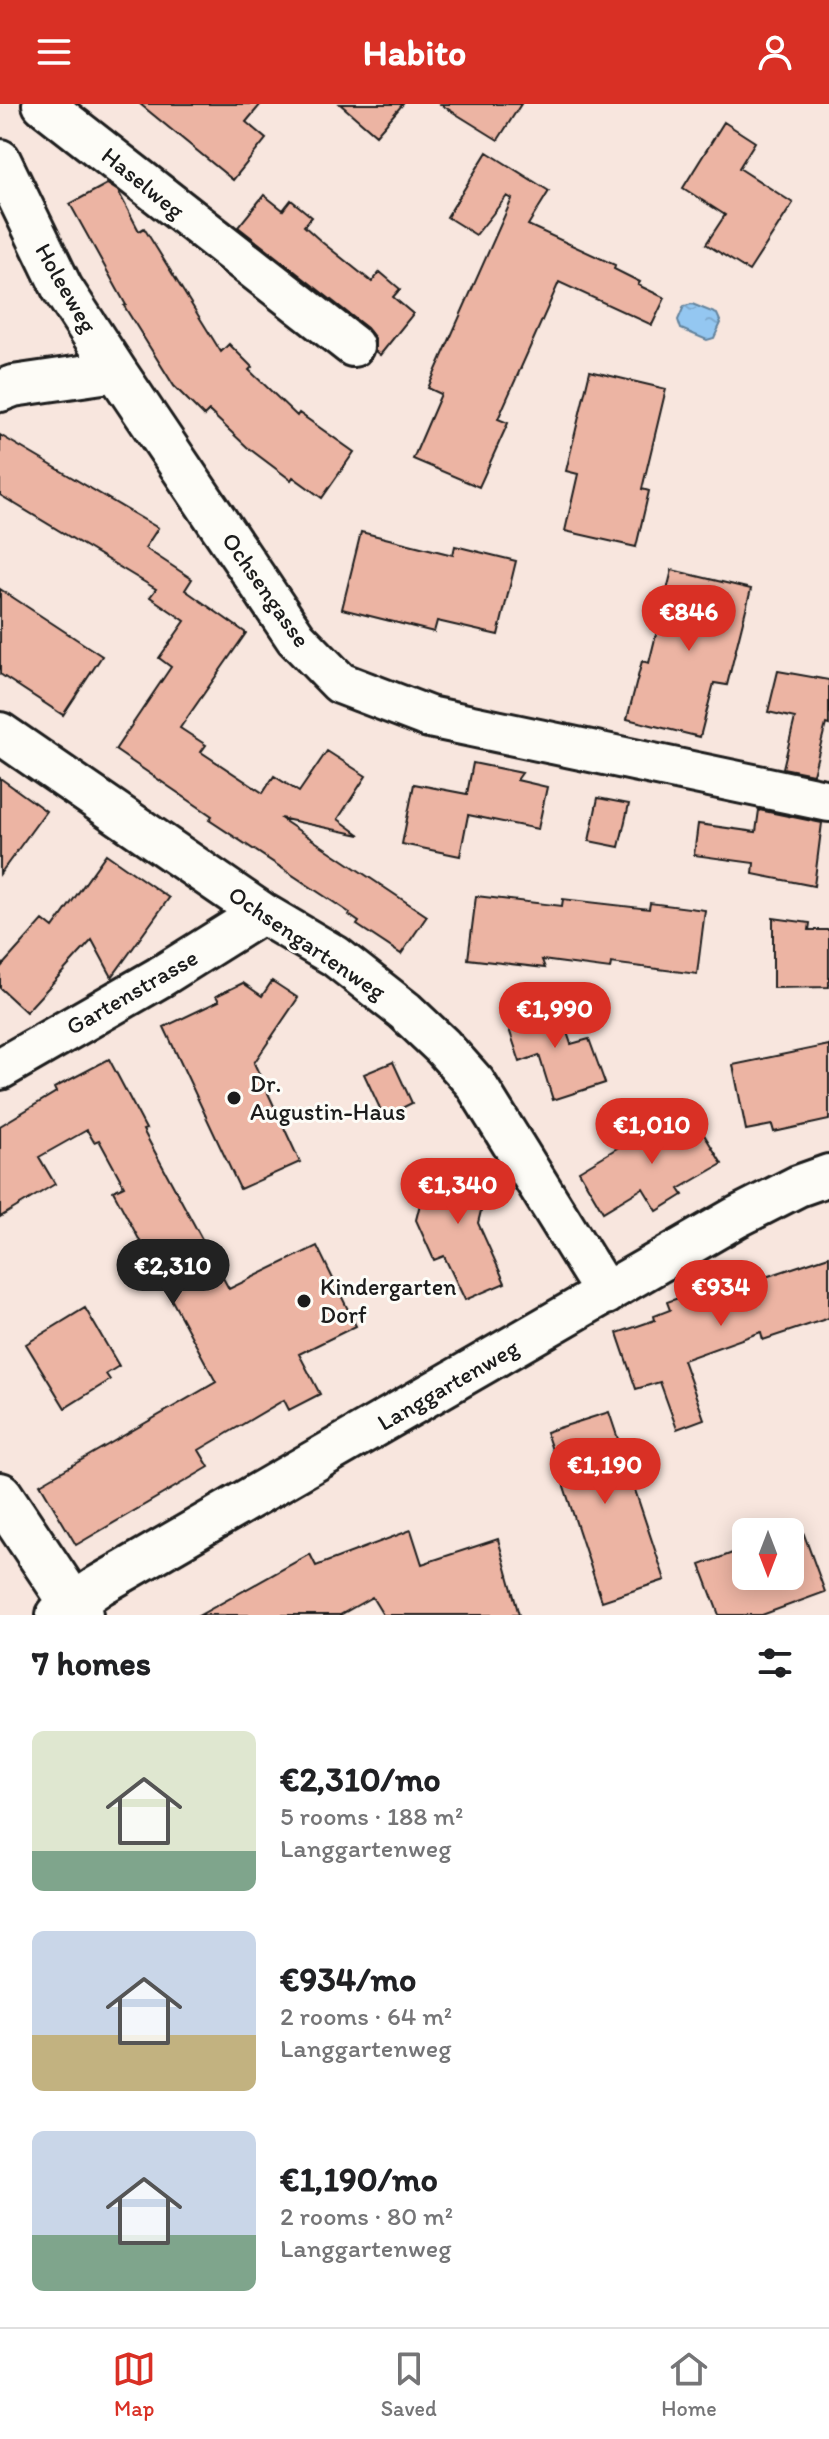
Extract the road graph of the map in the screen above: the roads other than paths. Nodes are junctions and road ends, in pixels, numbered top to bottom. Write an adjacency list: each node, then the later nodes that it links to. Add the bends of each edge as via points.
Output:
1 (43, 104): 3 (street, Haselweg)
2 (0, 160): 4 (street, Holeeweg, via 62,288)
3 (353, 346)
4 (116, 371): 5 (street); 7 (street, Ochsengasse, via 296,638 340,683 429,717)
5 (0, 391)
6 (0, 733): 8 (street, Ochsengartenweg)
7 (829, 801)
8 (262, 913): 9 (street, Gartenstrasse); 11 (street, Ochsengartenweg, via 335,956 442,1046 475,1083)
9 (0, 1069)
10 (829, 1175): 11 (street, Langgartenweg, via 735,1218)
11 (606, 1294): 13 (street, Langgartenweg)
12 (0, 1495): 13 (street)
13 (70, 1611)

